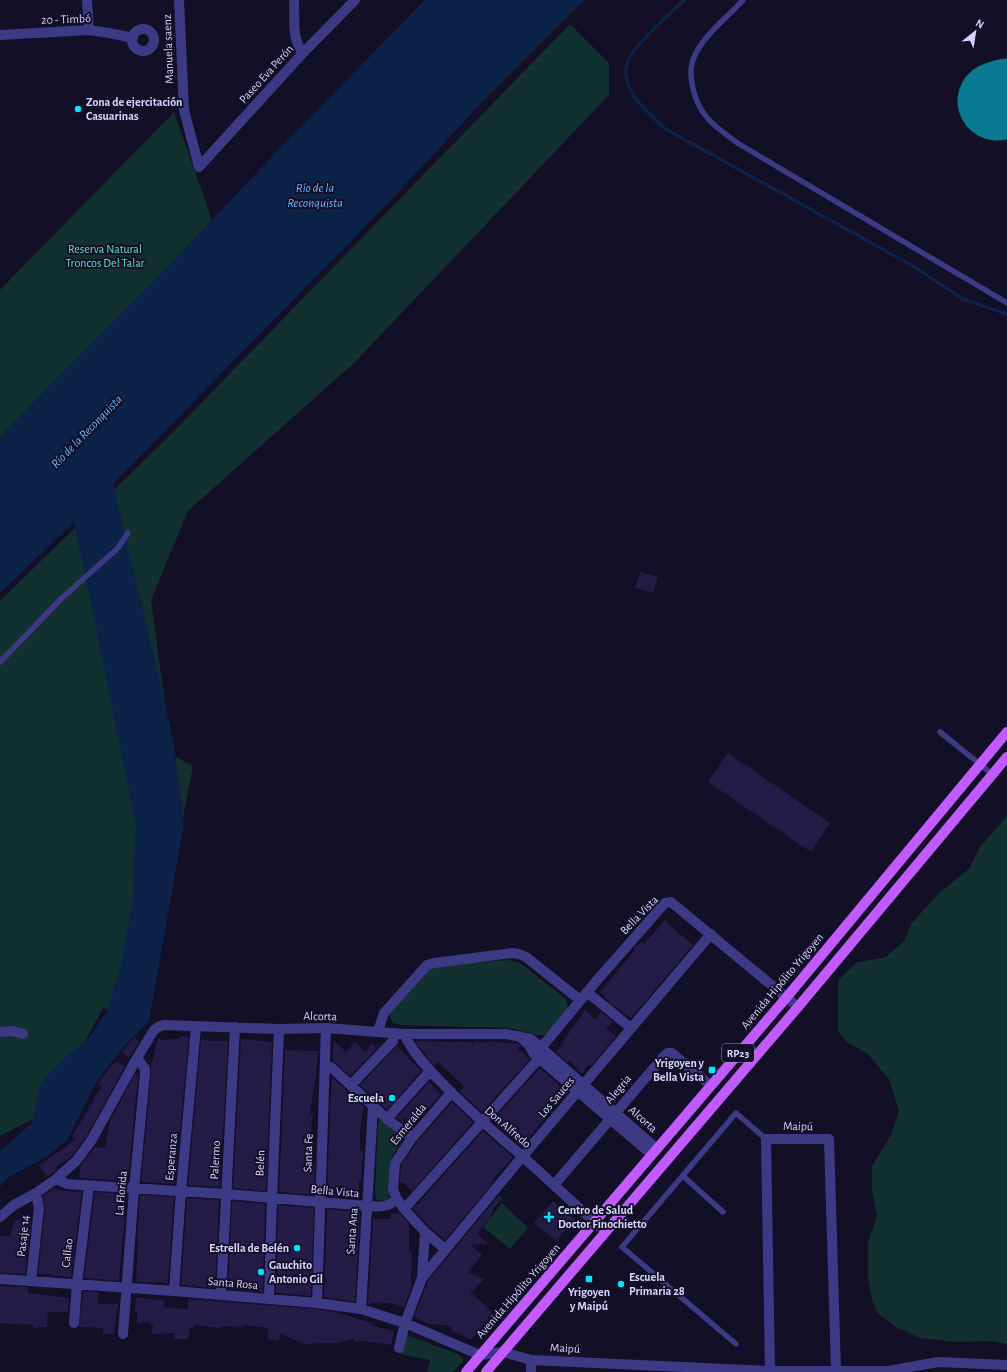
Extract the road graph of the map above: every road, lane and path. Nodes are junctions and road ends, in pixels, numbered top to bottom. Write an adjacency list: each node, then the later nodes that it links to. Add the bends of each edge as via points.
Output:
1 (87, 0): 6 (street)
2 (179, 0): 10 (street, Manuela saenz, via 184,110)
3 (294, 0): 9 (street, via 296,40)
4 (355, 0): 9 (street, Paseo Eva Perón)
5 (743, 0): 11 (lane, via 708,36 695,54 692,84 696,101 703,114 713,125 739,144)
6 (89, 30): 7 (street, 20 - Timbó); 8 (street, 20 - Timbó)
7 (0, 35)
8 (133, 38)
9 (303, 53): 10 (street, Paseo Eva Perón)
10 (199, 167)
11 (1007, 303)
12 (128, 533): 13 (lane, via 118,548 62,598)
13 (0, 662)
14 (940, 732): 17 (lane)
15 (1007, 732): 17 (main road, Avenida Hipólito Yrigoyen / RP23)
16 (1007, 757): 18 (main road, RP23)
17 (980, 764): 18 (lane); 21 (main road, Avenida Hipólito Yrigoyen / RP23)
18 (992, 774): 23 (main road, RP23)
19 (711, 934): 20 (street, Bella Vista, via 671,902 665,903); 21 (street, Bella Vista); 27 (street, Los Sauces)
20 (587, 992): 22 (street, Bella Vista); 27 (street)
21 (786, 998): 23 (street, Bella Vista); 38 (main road, Avenida Hipólito Yrigoyen / RP23)
22 (580, 1000): 29 (street, via 519,954 434,963 427,965 391,1004 384,1013); 33 (street, Bella Vista)
23 (798, 1007): 65 (main road, RP23)
24 (196, 1027): 25 (street, Alcorta); 34 (street, Alcorta, via 160,1026 154,1030); 54 (street, Esperanza)
25 (235, 1027): 28 (street, Alcorta); 56 (street, Palermo)
26 (326, 1028): 28 (street, Alcorta); 29 (street, Alcorta); 35 (street, Santa Fe)
27 (631, 1028): 39 (street, Los Sauces)
28 (279, 1029): 57 (street, Belén)
29 (378, 1031): 31 (street, Alcorta)
30 (0, 1032): 32 (street, via 12,1031)
31 (399, 1033): 33 (street, Alcorta, via 506,1034 532,1039); 36 (street, Don Alfredo); 37 (street)
32 (23, 1034)
33 (539, 1054): 39 (street, Alcorta); 44 (street, Bella Vista, via 536,1062)
34 (137, 1058): 50 (street, via 84,1152); 53 (street, La Florida, via 145,1069 145,1074)
35 (325, 1064): 37 (street); 59 (street, Santa Fe)
36 (430, 1071): 40 (street, Don Alfredo); 43 (street)
37 (351, 1085): 41 (street)
38 (710, 1085): 42 (street, Alegria, via 672,1053 668,1053); 47 (main road, Avenida Hipólito Yrigoyen / RP23)
39 (581, 1088): 42 (street, Alcorta); 48 (street, Los Sauces)
40 (451, 1093): 44 (street, Don Alfredo); 45 (street, Esmeralda)
41 (373, 1106): 43 (street); 60 (street, Santa Ana)
42 (612, 1115): 47 (street, Alcorta); 51 (street, Alegria)
43 (387, 1119): 45 (street)
44 (482, 1122): 48 (street, Don Alfredo); 61 (street, Bella Vista)
45 (412, 1138): 58 (street, Esmeralda, via 395,1163 393,1190)
46 (766, 1139): 49 (lane, via 736,1113); 88 (street, Maipú); 89 (street, Maipú, via 829,1139)
47 (654, 1151): 64 (main road, Avenida Hipólito Yrigoyen / RP23)
48 (522, 1156): 51 (street, Don Alfredo); 67 (street, Los Sauces)
49 (683, 1176): 62 (lane); 81 (lane, via 622,1246)
50 (56, 1179): 52 (street, Bella Vista, via 67,1184); 55 (street)
51 (554, 1185): 64 (street, Don Alfredo)
52 (89, 1186): 53 (street, Bella Vista); 71 (street, Callao)
53 (134, 1189): 54 (street, Bella Vista); 72 (street, La Florida)
54 (180, 1191): 56 (street, Bella Vista); 73 (street, Esperanza)
55 (36, 1193): 63 (street, via 14,1205); 70 (street, Pasaje 14, via 39,1208)
56 (226, 1194): 57 (street, Bella Vista); 74 (street, Palermo)
57 (272, 1199): 59 (street, Bella Vista); 75 (street, Belén)
58 (397, 1199): 60 (street, Bella Vista, via 384,1207); 61 (street)
59 (319, 1203): 60 (street, Bella Vista); 76 (street, Santa Fe)
60 (367, 1206): 77 (street, Santa Ana)
61 (404, 1209): 66 (street)
62 (723, 1212)
63 (0, 1217)
64 (594, 1222): 65 (street, Don Alfredo); 84 (main road, Avenida Hipólito Yrigoyen / RP23)
65 (606, 1231): 83 (main road, RP23)
66 (425, 1232): 67 (street); 68 (street, Los Sauces)
67 (445, 1249): 68 (street, Los Sauces)
68 (422, 1278): 79 (street, Los Sauces)
69 (0, 1279): 70 (street, Santa Rosa)
70 (31, 1281): 71 (street, Santa Rosa)
71 (77, 1284): 72 (street, Santa Rosa); 78 (street, Callao)
72 (126, 1287): 73 (street, Santa Rosa); 80 (street, La Florida)
73 (174, 1291): 74 (street, Santa Rosa)
74 (221, 1295): 75 (street, Santa Rosa)
75 (269, 1299): 76 (street, Santa Rosa)
76 (317, 1303): 77 (street, Santa Rosa)
77 (361, 1308): 79 (street, Santa Rosa)
78 (74, 1323)
79 (405, 1323): 82 (street, Los Sauces); 84 (street, Santa Rosa)
80 (122, 1334)
81 (736, 1344)
82 (399, 1348)
83 (503, 1352): 84 (street); 85 (street, Maipú); 92 (main road, RP23)
84 (480, 1355): 91 (main road, Avenida Hipólito Yrigoyen / RP23)
85 (531, 1360): 87 (street, Maipú); 93 (street)
86 (1007, 1365): 90 (street, Maipú, via 938,1362)
87 (701, 1370): 88 (street, Maipú)
88 (770, 1371): 89 (street, Maipú)
89 (836, 1371): 90 (street, Maipú)
90 (900, 1371)
91 (466, 1372)
92 (486, 1372)
93 (531, 1372)

